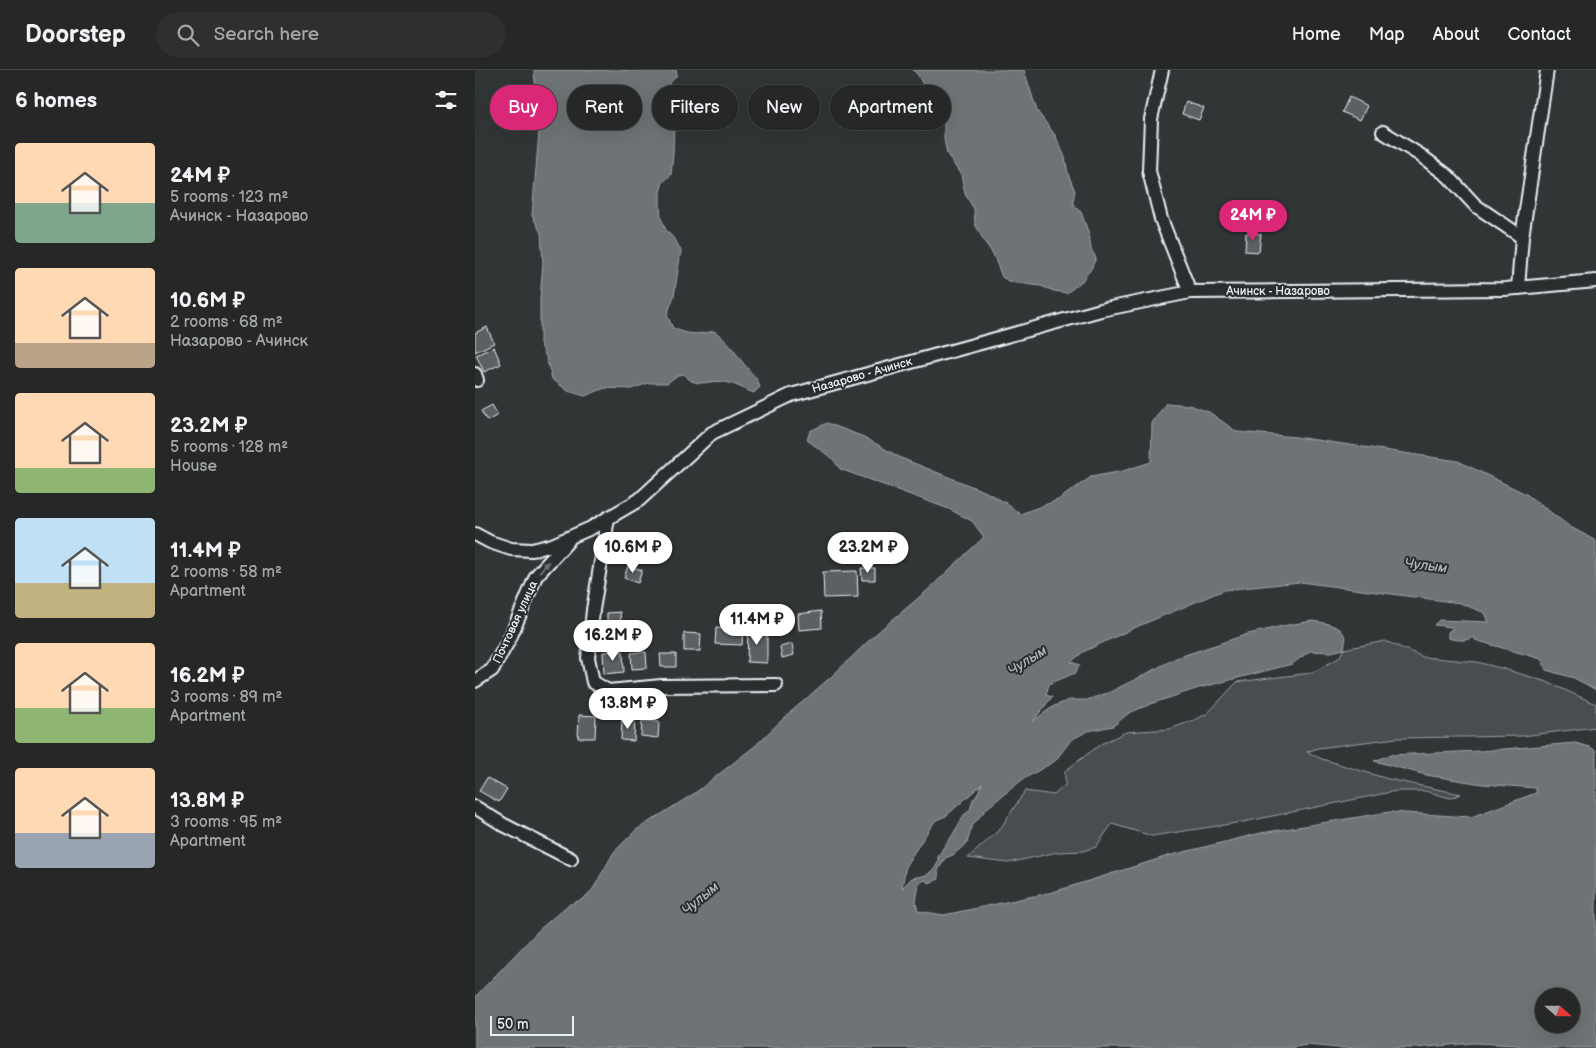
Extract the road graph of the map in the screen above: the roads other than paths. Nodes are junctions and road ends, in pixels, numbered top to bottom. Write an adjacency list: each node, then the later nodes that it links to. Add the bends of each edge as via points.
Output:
1 (1162, 70): 7 (street, via 1151,119 1149,171 1161,219)
2 (1547, 70): 4 (street)
3 (1383, 132): 4 (street, via 1448,176 1476,206)
4 (1522, 237): 6 (street)
5 (1596, 281): 6 (street, Ачинск - Назарово)
6 (1518, 288): 7 (street, Ачинск - Назарово)
7 (1190, 292): 8 (street, Назарово - Ачинск, via 1101,310 791,395 711,433 639,500)
8 (608, 518): 10 (street, Назарово - Ачинск); 12 (street, via 588,658 593,682 608,691 662,686)
9 (475, 534): 10 (street, via 511,549 532,550)
10 (572, 538): 11 (street, Почтовая улица, one-way to 10, via 492,670 501,656 536,576)
11 (475, 681)
12 (775, 685)
13 (475, 807): 14 (street)
14 (571, 859)

